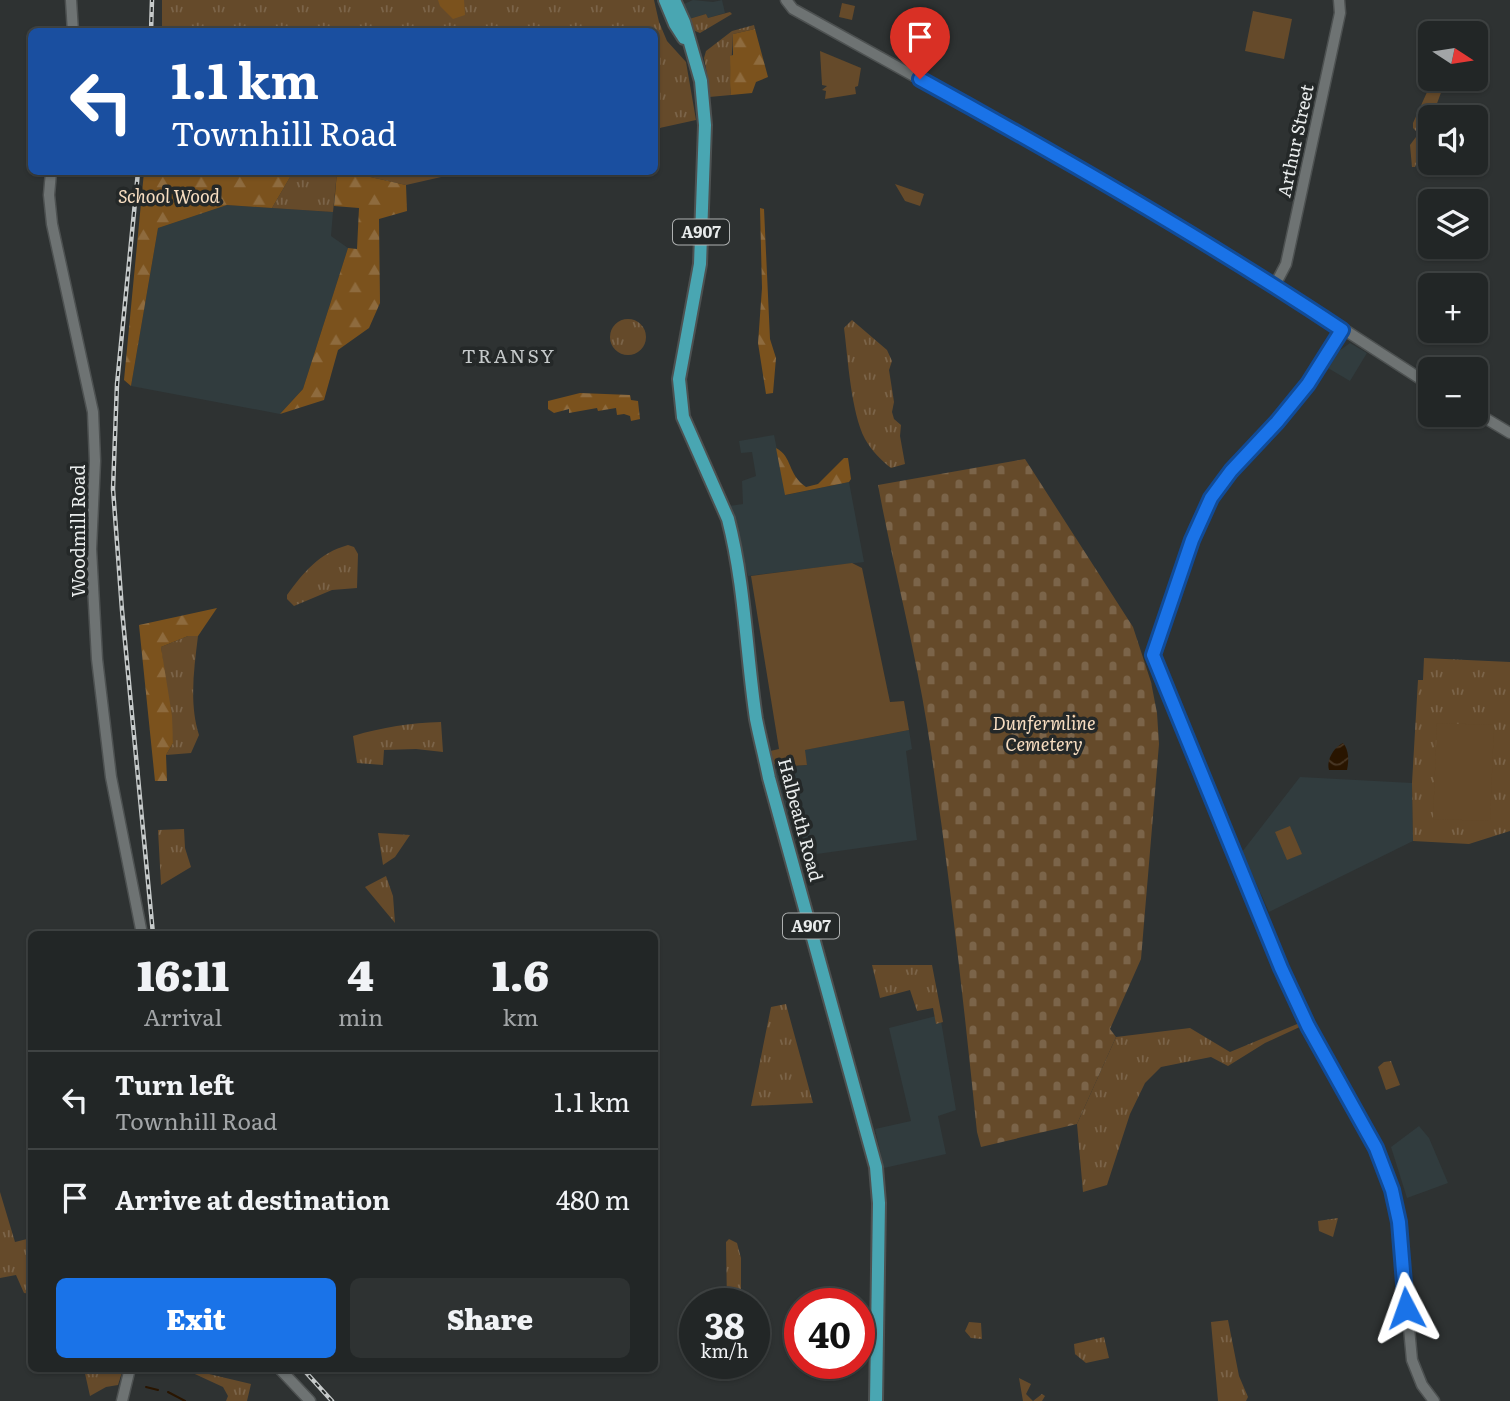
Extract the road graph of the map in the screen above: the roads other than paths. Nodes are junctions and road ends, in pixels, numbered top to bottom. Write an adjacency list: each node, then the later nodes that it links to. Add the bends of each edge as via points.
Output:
1 (71, 0): 6 (street)
2 (665, 0): 7 (main road, A907)
3 (674, 0): 7 (main road, A907)
4 (786, 0): 9 (street, via 793,9 1116,188)
5 (1339, 0): 9 (street, Arthur Street, via 1340,13 1286,264)
6 (73, 28)
7 (690, 47): 19 (main road, Halbeath Road / A907, via 701,80 705,125 701,244 679,394 683,417 734,541 756,719 769,778 876,1167)
8 (51, 175): 14 (street, Woodmill Road, via 52,224 93,412 91,549 97,659 111,777)
9 (1275, 285): 10 (street)
10 (1342, 330): 11 (street); 20 (street, via 1308,384 1211,498 1153,655 1281,968 1376,1148 1392,1190 1412,1360)
11 (1418, 378)
12 (1488, 420): 13 (street)
13 (1510, 433)
14 (141, 931)
15 (129, 1372): 17 (street)
16 (283, 1372): 18 (street)
17 (122, 1401)
18 (310, 1401)
19 (876, 1401)
20 (1434, 1401)

